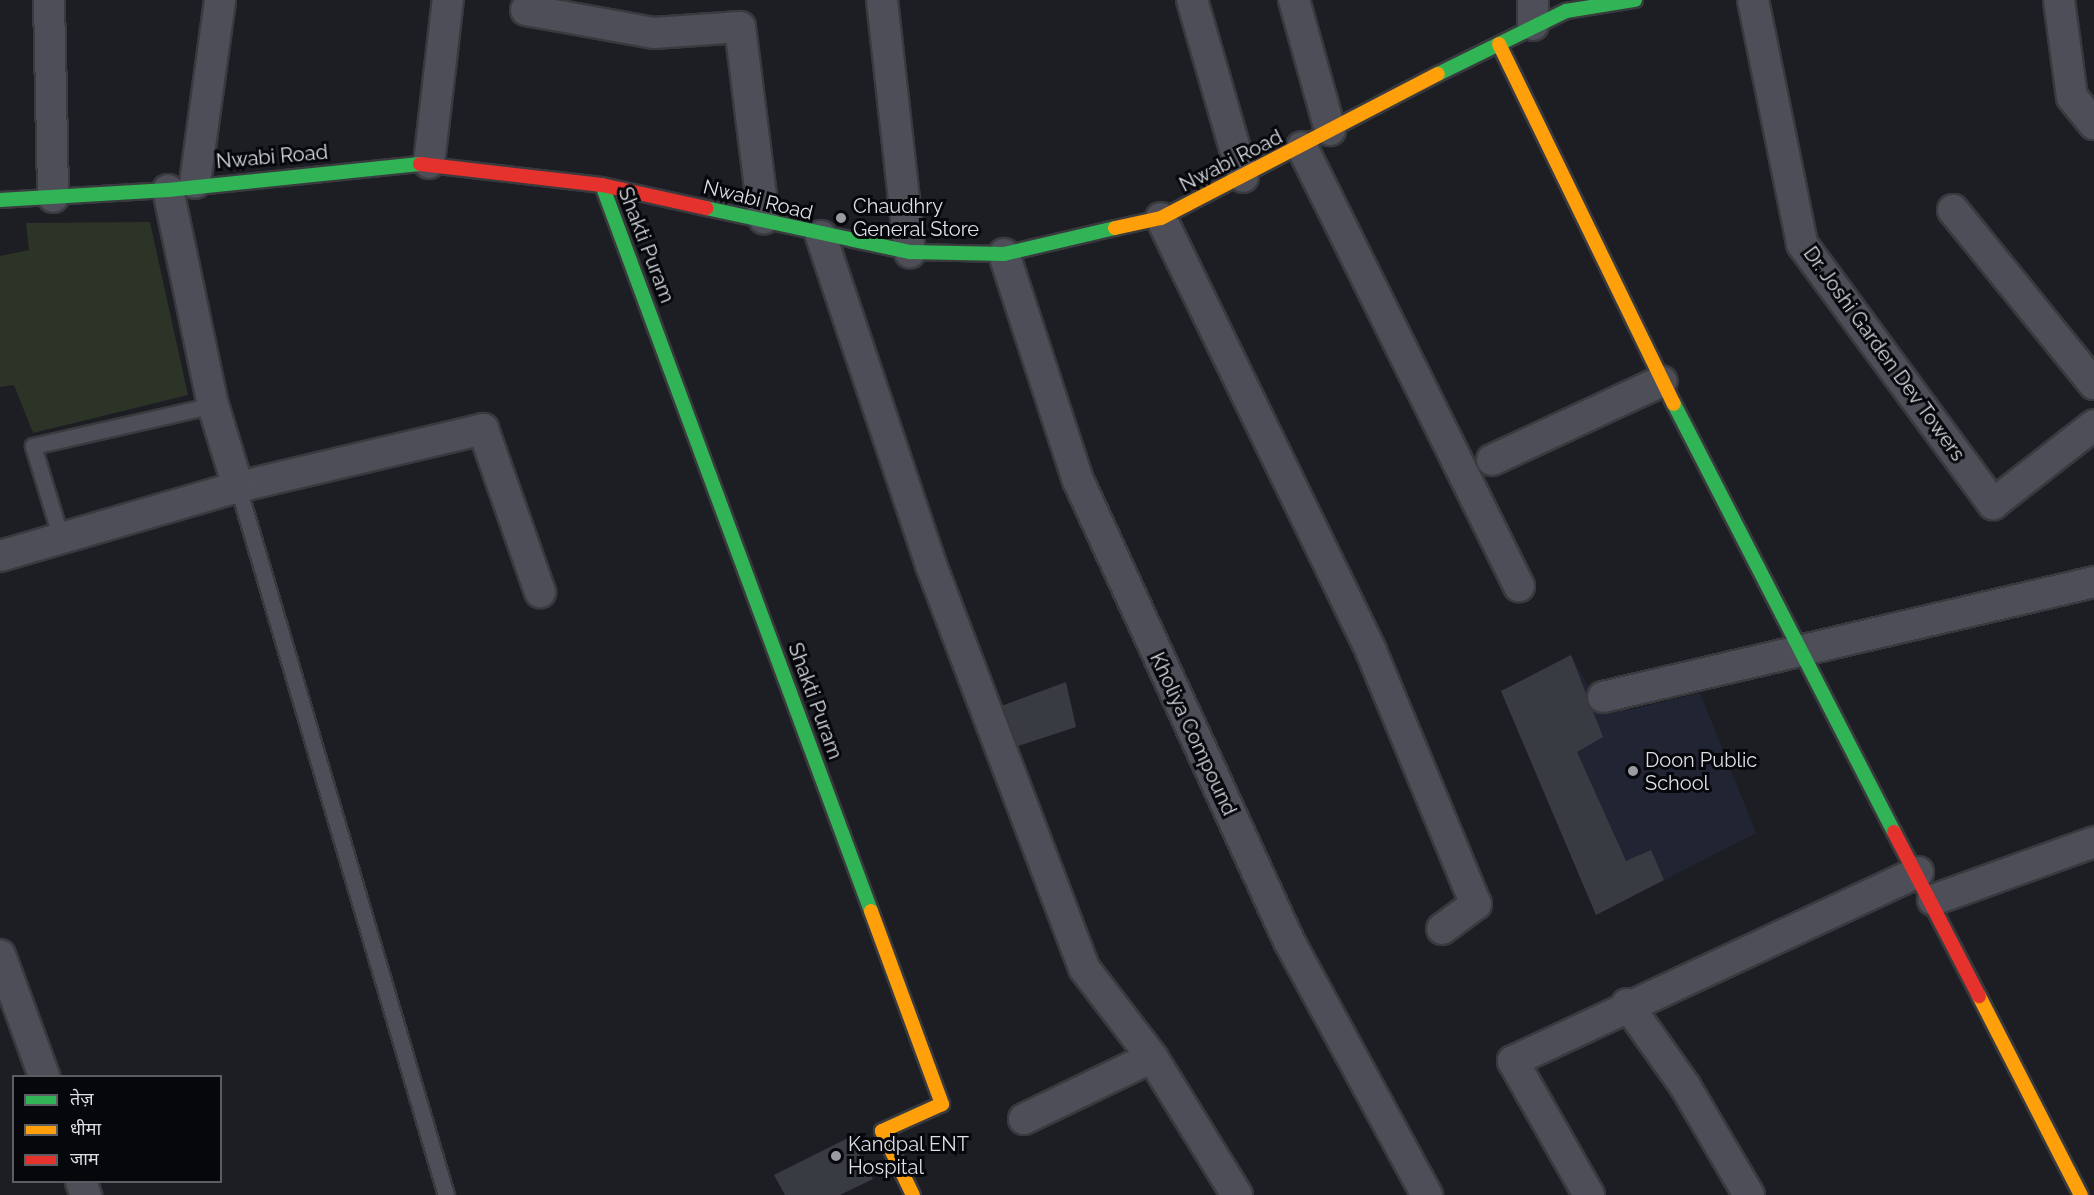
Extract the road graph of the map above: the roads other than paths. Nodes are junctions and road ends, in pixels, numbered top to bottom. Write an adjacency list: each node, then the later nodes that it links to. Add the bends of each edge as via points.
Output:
1 (49, 0): 20 (street)
2 (220, 0): 19 (street)
3 (448, 0): 16 (street)
4 (882, 0): 26 (street)
5 (1192, 0): 17 (street)
6 (1294, 0): 14 (street)
7 (1635, 0): 11 (street, Nwabi Road)
8 (1753, 0): 31 (street, Dr. Joshi Garden Dev Towers, via 1802,244 1993,504)
9 (2059, 0): 13 (street, via 2072,97)
10 (526, 10): 24 (street, via 654,33 740,27)
11 (1533, 12): 12 (street, Nwabi Road)
12 (1499, 44): 14 (street, Nwabi Road); 28 (street)
13 (2094, 124)
14 (1330, 130): 15 (street, Nwabi Road)
15 (1302, 147): 17 (street, Nwabi Road); 37 (street)
16 (429, 164): 18 (street, Nwabi Road); 19 (street, Nwabi Road)
17 (1243, 177): 23 (street, Nwabi Road)
18 (602, 185): 24 (street, Nwabi Road); 51 (street, Shakti Puram, via 942,1104 882,1131)
19 (182, 187): 20 (street, Nwabi Road); 30 (street)
20 (53, 197): 21 (street, Nwabi Road)
21 (0, 200)
22 (1953, 210): 29 (street)
23 (1161, 218): 27 (street, Nwabi Road); 44 (street, via 1371,651 1476,904)
24 (764, 219): 25 (street, Nwabi Road)
25 (821, 236): 26 (street, Nwabi Road); 47 (street, via 931,565 1083,968)
26 (910, 252): 27 (street, Nwabi Road)
27 (1004, 254): 53 (street, Kholiya Compound, via 1088,502 1289,941)
28 (1662, 381): 32 (street); 39 (street)
29 (2094, 384)
30 (213, 405): 33 (street); 34 (lane, via 33,446)
31 (2094, 425)
32 (1492, 460)
33 (238, 487): 34 (street); 38 (street, via 483,429); 50 (lane)
34 (60, 535): 35 (street)
35 (0, 555)
36 (2094, 582): 39 (street)
37 (1519, 586)
38 (540, 592)
39 (1803, 650): 40 (street); 42 (street)
40 (1603, 696)
41 (2094, 842): 43 (street)
42 (1918, 872): 43 (street); 46 (street)
43 (1933, 900): 56 (street)
44 (1442, 929)
45 (0, 955): 48 (street)
46 (1627, 1004): 54 (street, via 1513,1060); 55 (street, via 1685,1086)
47 (1152, 1057): 49 (street); 52 (street)
48 (43, 1075)
49 (1024, 1119)
50 (446, 1195)
51 (913, 1195)
52 (1237, 1195)
53 (1427, 1195)
54 (1589, 1195)
55 (1749, 1195)
56 (2081, 1195)

